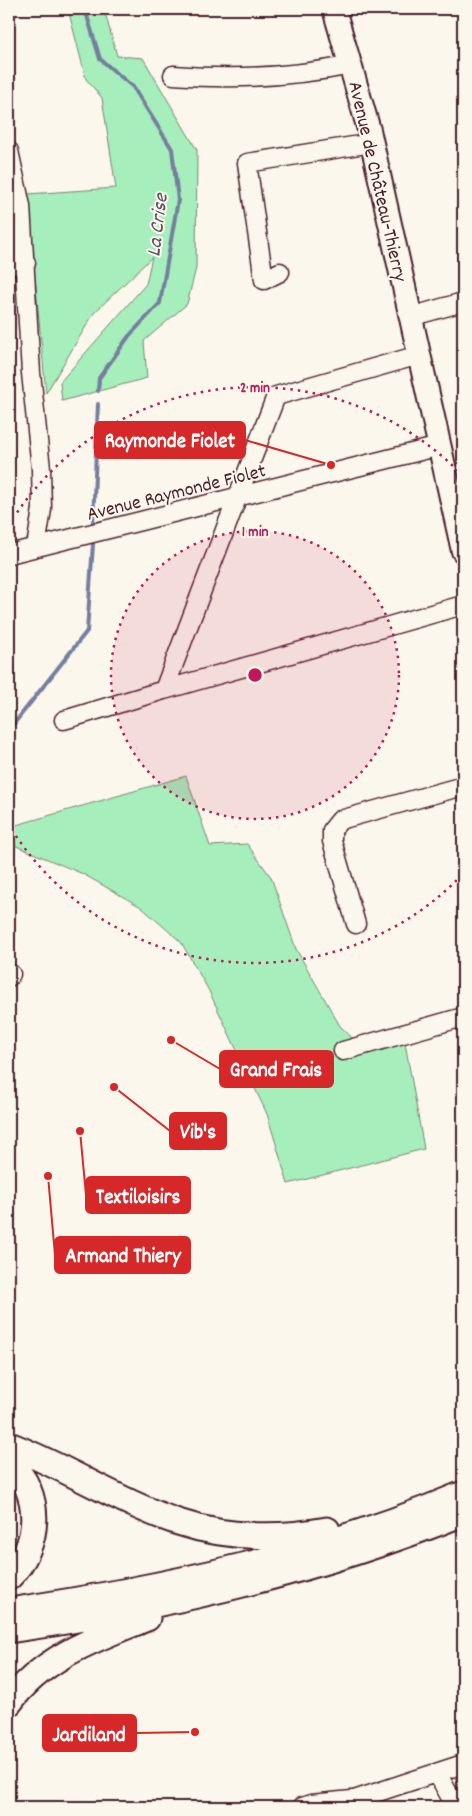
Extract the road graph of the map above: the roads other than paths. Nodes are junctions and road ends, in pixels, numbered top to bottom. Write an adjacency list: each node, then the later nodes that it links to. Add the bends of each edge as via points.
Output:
1 (334, 9): 2 (main road, Avenue de Château-Thierry)
2 (352, 64): 3 (street, via 277,77 220,79); 4 (main road, Avenue de Château-Thierry)
3 (173, 76)
4 (372, 143): 7 (street, via 247,164 264,280); 9 (main road, Avenue de Château-Thierry)
5 (9, 150): 6 (street, via 20,206)
6 (17, 264): 13 (street, via 41,469)
7 (280, 272)
8 (463, 302): 9 (street)
9 (410, 317): 10 (main road, Avenue de Château-Thierry)
10 (419, 354): 11 (main road, Avenue de Château-Thierry); 12 (street, via 276,396)
11 (440, 446): 12 (street, Avenue Raymonde Fiolet); 16 (main road, Avenue de Château-Thierry)
12 (237, 499): 14 (street, Avenue Raymonde Fiolet); 19 (street)
13 (42, 509): 14 (street, via 54,526); 15 (street)
14 (58, 541): 15 (street, Avenue Raymonde Fiolet)
15 (36, 547): 17 (street, Avenue Raymonde Fiolet)
16 (463, 551)
17 (9, 554)
18 (463, 605): 19 (street)
19 (164, 690): 20 (street)
20 (64, 720)
21 (463, 786): 22 (street, via 340,820 332,830 332,841)
22 (356, 924)
23 (463, 1017): 24 (street)
24 (343, 1051)
25 (9, 1445): 29 (highway, via 156,1513 216,1532 298,1534)
26 (9, 1463): 30 (highway, via 29,1492 34,1516 29,1549)
27 (463, 1494): 29 (highway)
28 (463, 1513): 31 (highway, via 351,1554)
29 (400, 1518): 32 (highway, via 300,1551 207,1575)
30 (9, 1577)
31 (211, 1593): 33 (highway, via 124,1612); 34 (highway, via 63,1654 34,1674)
32 (9, 1611)
33 (9, 1630)
34 (9, 1703)
35 (463, 1764): 36 (street)
36 (437, 1772): 37 (street); 40 (street)
37 (357, 1799): 38 (street); 39 (street)
38 (302, 1807)
39 (340, 1807)
40 (456, 1807)

